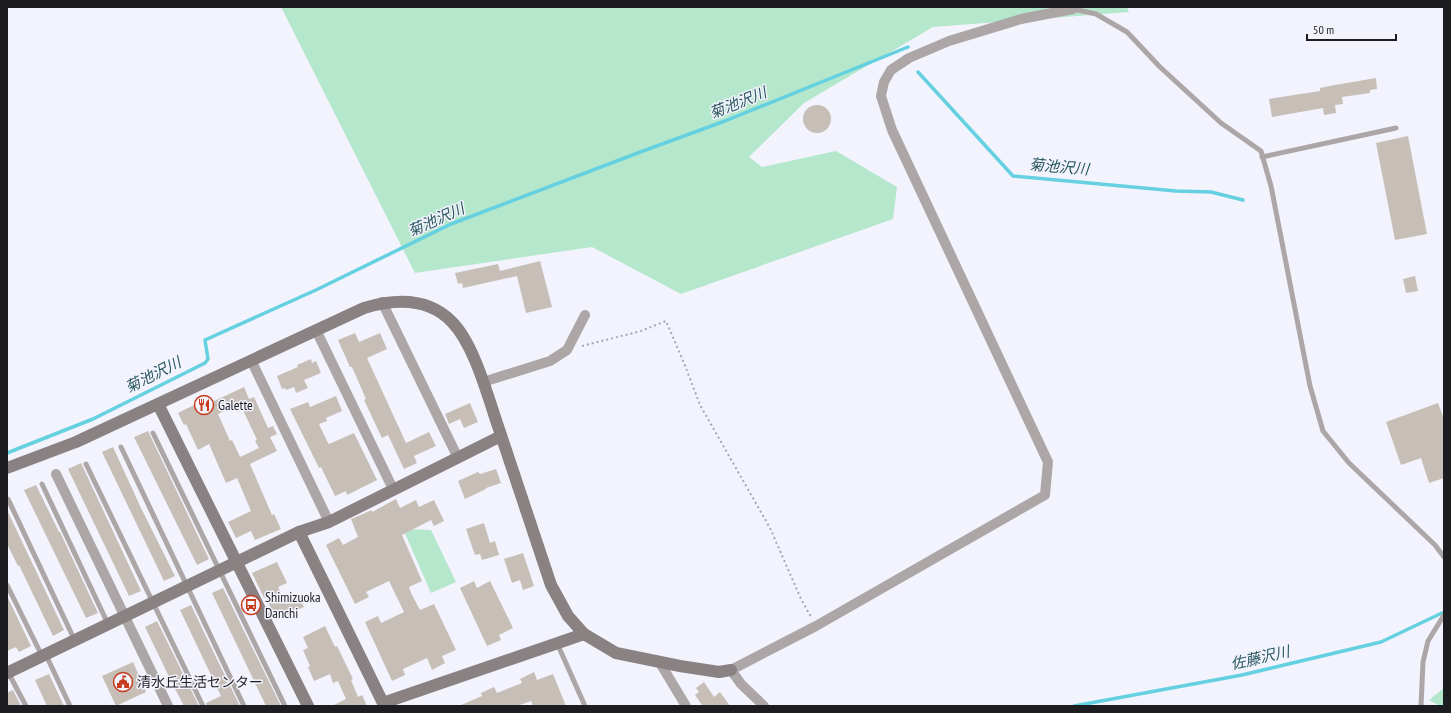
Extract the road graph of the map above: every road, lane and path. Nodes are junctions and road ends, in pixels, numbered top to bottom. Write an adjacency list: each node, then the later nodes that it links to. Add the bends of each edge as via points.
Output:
1 (1073, 9): 3 (lane, via 1096,14 1127,32 1221,123 1261,151); 32 (street, via 1021,19 909,58 891,70 884,82 881,96 892,130 1048,462 1044,495)
2 (1396, 128): 3 (lane)
3 (1262, 157): 23 (lane, via 1271,186 1310,386 1323,431 1349,463 1435,545)
4 (382, 302): 6 (street); 9 (street, via 418,303 445,316 465,337); 14 (street)
5 (584, 315): 7 (street)
6 (316, 330): 8 (street); 19 (street)
7 (566, 350): 9 (street, via 550,361); 32 (path, via 641,331 666,321 700,405 770,528 801,599)
8 (251, 360): 10 (street); 21 (street)
9 (483, 382): 12 (street)
10 (158, 404): 16 (street, via 76,442); 24 (street)
11 (153, 433): 25 (lane)
12 (501, 436): 14 (street); 33 (street, via 551,585 568,616)
13 (121, 447): 27 (lane)
14 (458, 458): 19 (street)
15 (86, 464): 28 (lane)
16 (7, 468)
17 (56, 474): 30 (street)
18 (42, 484): 31 (lane)
19 (393, 489): 21 (street)
20 (8, 499): 34 (lane)
21 (329, 522): 22 (street)
22 (299, 532): 24 (street); 35 (street, via 383,703)
23 (1444, 557)
24 (237, 562): 25 (street); 46 (street)
25 (220, 570): 27 (street); 45 (lane)
26 (7, 585): 36 (lane)
27 (188, 586): 28 (street); 44 (lane)
28 (153, 603): 30 (street); 43 (lane)
29 (1444, 615): 50 (lane, via 1428,641 1423,662)
30 (124, 617): 31 (street); 42 (street)
31 (109, 625): 34 (street)
32 (816, 626): 38 (street)
33 (584, 634): 35 (street); 37 (street, via 616,653)
34 (75, 641): 36 (street)
35 (557, 644): 47 (lane)
36 (44, 656): 39 (street); 41 (lane)
37 (660, 663): 38 (street, via 720,672); 48 (street)
38 (731, 670): 49 (street, via 741,684)
39 (8, 672): 40 (lane)
40 (26, 706)
41 (70, 706)
42 (168, 706)
43 (203, 706)
44 (244, 706)
45 (286, 706)
46 (308, 706)
47 (586, 706)
48 (686, 706)
49 (764, 706)
50 (1421, 706)

